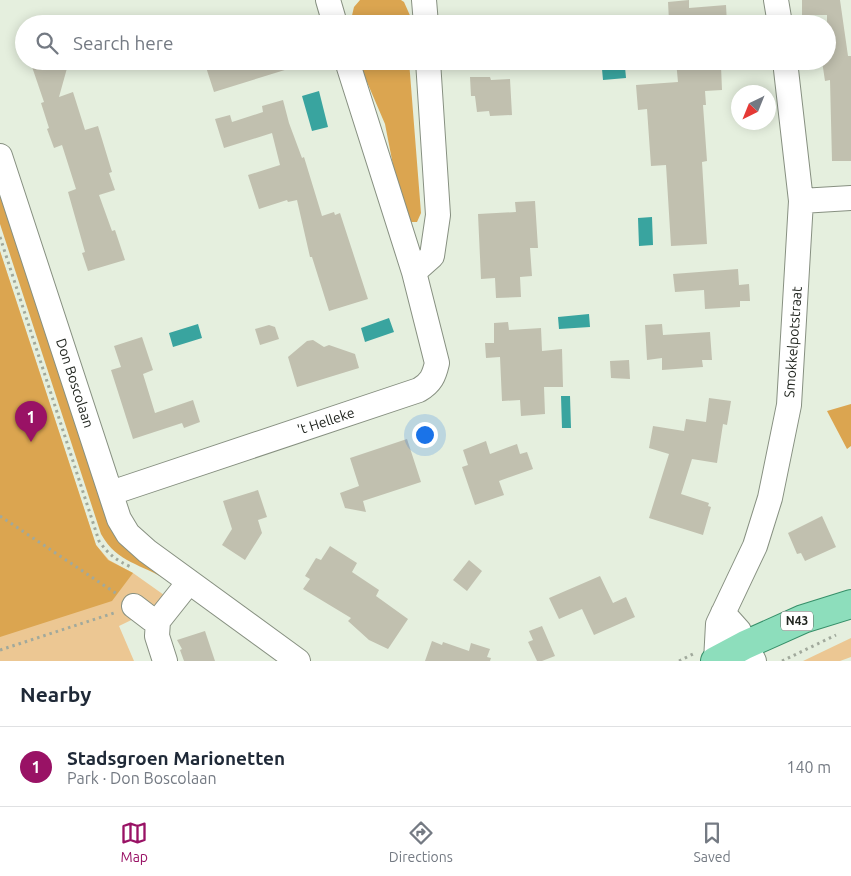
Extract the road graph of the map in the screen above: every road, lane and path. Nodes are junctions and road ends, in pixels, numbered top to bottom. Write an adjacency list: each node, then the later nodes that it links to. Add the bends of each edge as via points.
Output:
1 (328, 0): 4 (street)
2 (424, 0): 5 (street)
3 (776, 0): 6 (street)
4 (332, 15)
5 (425, 15)
6 (778, 15)
7 (350, 70): 13 (street, 't Helleke)
8 (429, 70): 13 (street, via 438,215 432,256)
9 (786, 70): 12 (street, Smokkelpotstraat)
10 (0, 156): 14 (street, Don Boscolaan)
11 (851, 198): 12 (street)
12 (801, 202): 18 (street, Smokkelpotstraat, via 789,405 780,456 755,546)
13 (414, 272): 14 (street, 't Helleke, via 437,363 427,385)
14 (111, 493): 16 (street, Don Boscolaan, via 128,534)
15 (0, 516): 17 (path)
16 (189, 582): 20 (street); 25 (street, Don Boscolaan)
17 (134, 606): 20 (street); 21 (path)
18 (723, 613): 22 (street, via 739,631); 26 (street, Smokkelpotstraat, via 717,630)
19 (848, 614): 22 (main road, N43, via 803,619); 23 (path)
20 (158, 622): 24 (street, via 157,636)
21 (0, 650)
22 (751, 656): 26 (main road, N43)
23 (785, 660)
24 (165, 661)
25 (298, 661)
26 (716, 661)

